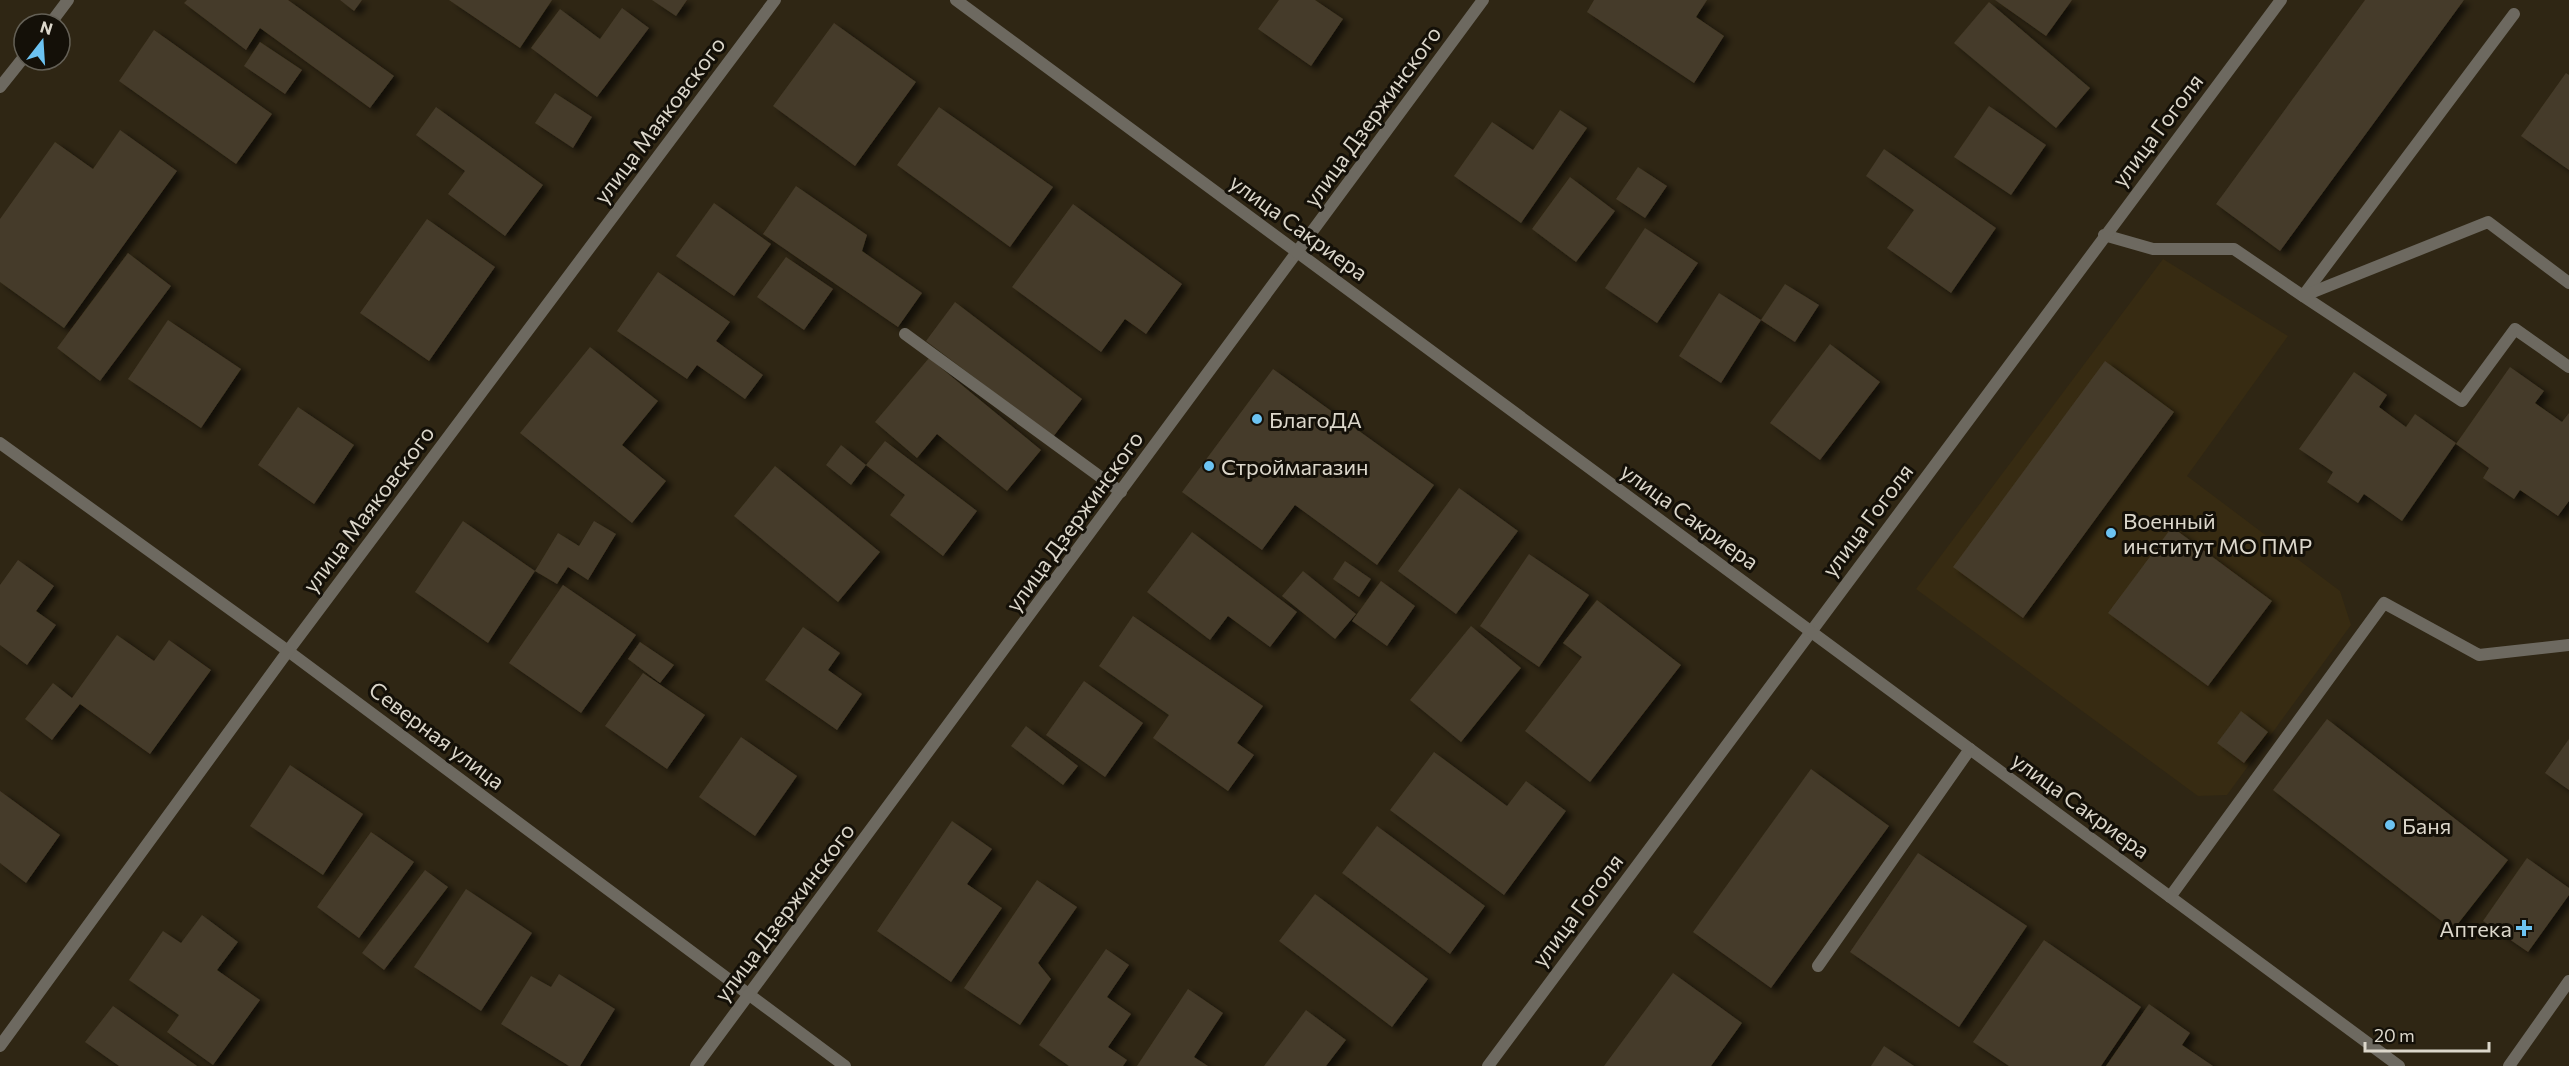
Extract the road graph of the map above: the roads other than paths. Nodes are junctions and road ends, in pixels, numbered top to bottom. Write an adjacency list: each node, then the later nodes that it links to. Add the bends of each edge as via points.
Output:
1 (775, 0): 18 (street, улица Маяковского)
2 (956, 0): 9 (street, улица Сакриера)
3 (1483, 0): 9 (street, улица Дзержинского)
4 (2281, 0): 8 (street, улица Гоголя)
5 (2514, 14): 11 (street)
6 (12, 72): 7 (street)
7 (0, 87)
8 (2104, 235): 11 (street, via 2153,249 2234,249); 16 (street, улица Гоголя)
9 (1298, 252): 15 (street, улица Дзержинского); 16 (street, улица Сакриера)
10 (2569, 283): 11 (street, via 2488,222)
11 (2303, 296): 13 (street, via 2462,401 2514,329)
12 (905, 334): 15 (street)
13 (2569, 367)
14 (0, 443): 18 (street, Северная улица)
15 (1121, 492): 23 (street, улица Дзержинского)
16 (1811, 631): 19 (street, улица Сакриера); 27 (street, улица Гоголя)
17 (2569, 645): 20 (street, via 2479,655 2384,603)
18 (288, 651): 23 (street, Северная улица); 24 (street, улица Маяковского)
19 (1970, 749): 20 (street, улица Сакриера); 21 (street)
20 (2170, 897): 28 (street, улица Сакриера)
21 (1818, 966)
22 (2569, 981): 29 (street)
23 (749, 995): 25 (street, улица Дзержинского); 26 (street, Северная улица)
24 (0, 1046)
25 (696, 1066)
26 (845, 1066)
27 (1488, 1066)
28 (2399, 1066)
29 (2509, 1066)

